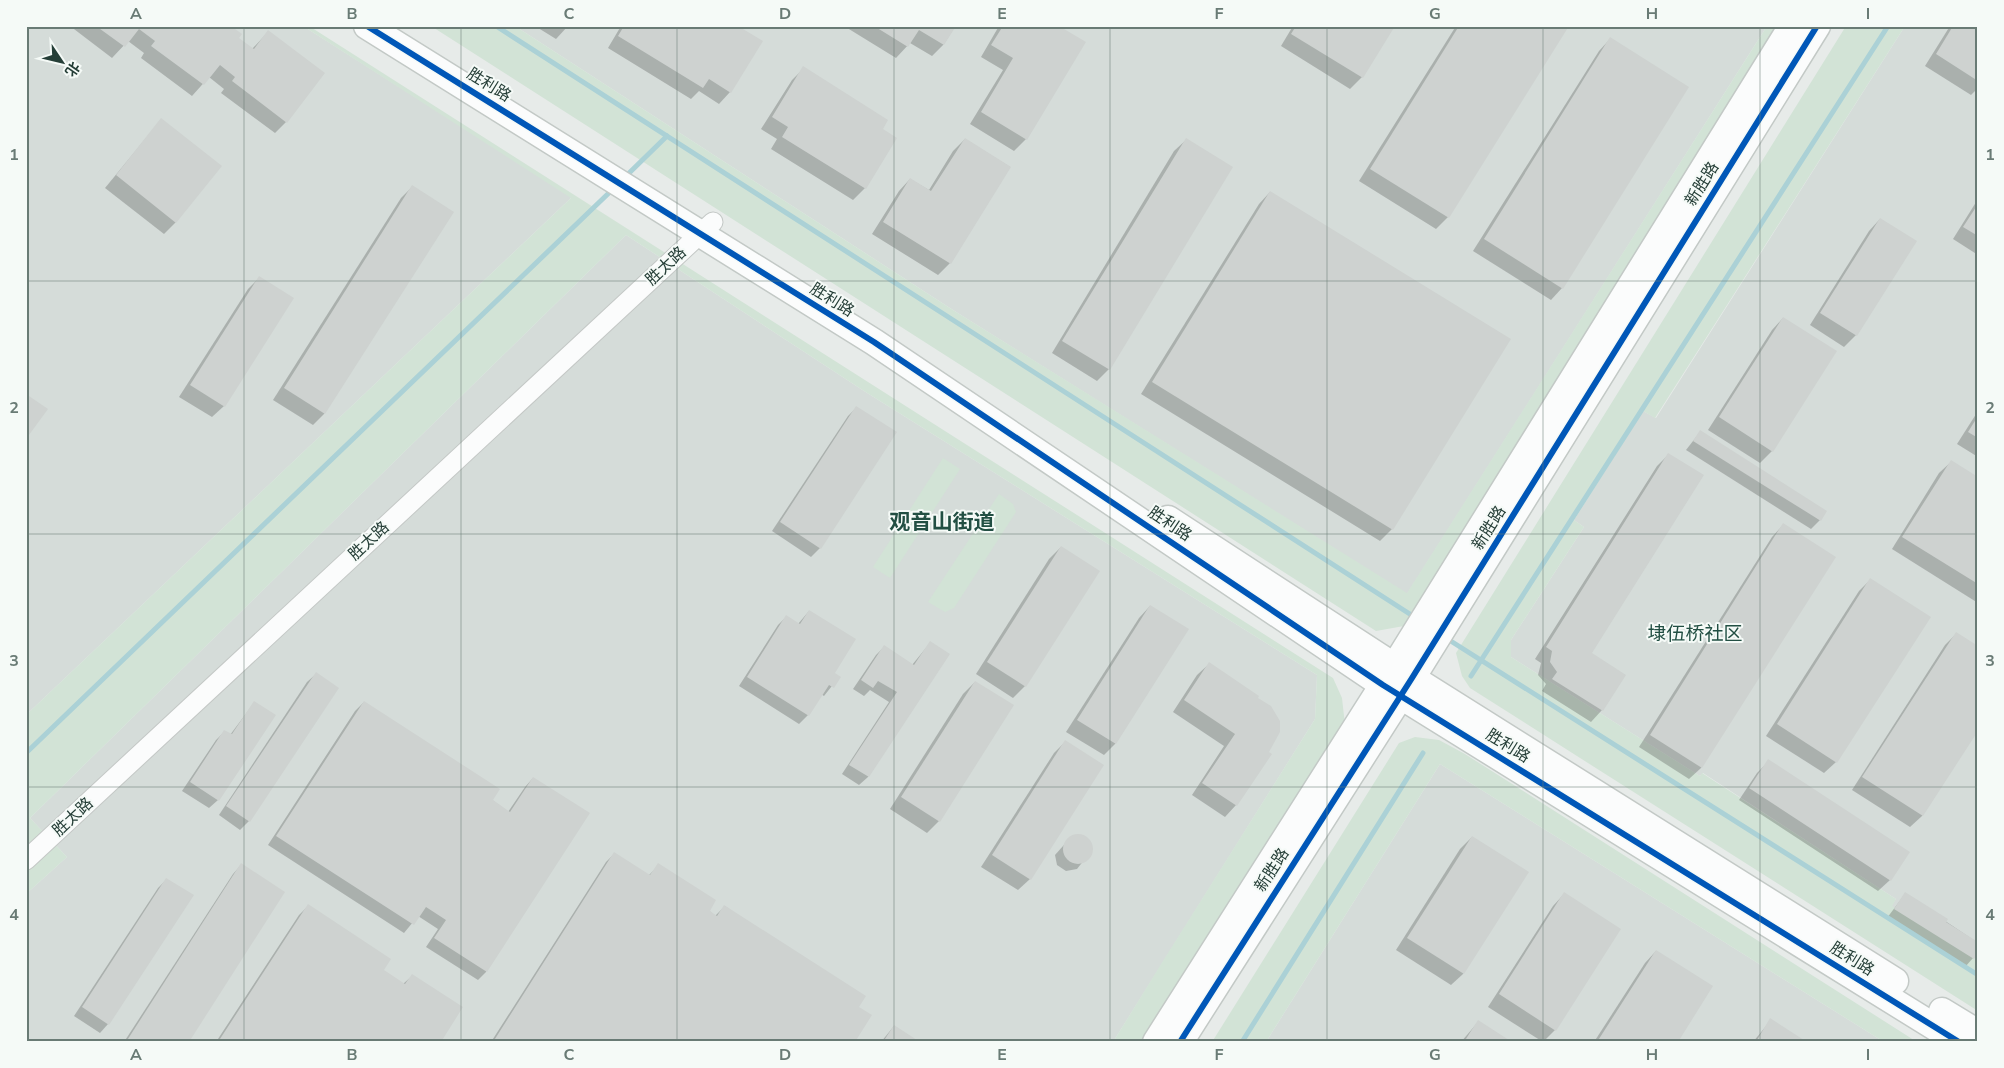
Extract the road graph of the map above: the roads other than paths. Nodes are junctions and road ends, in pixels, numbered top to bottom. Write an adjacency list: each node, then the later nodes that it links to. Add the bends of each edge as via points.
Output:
1 (367, 26): 5 (street, 胜利路)
2 (401, 26): 5 (street, 胜利路)
3 (1792, 26): 7 (street, 新胜路)
4 (1817, 26): 7 (street, 新胜路)
5 (608, 165): 6 (street, 胜利路)
6 (707, 228): 7 (street, 胜利路, via 882,330); 8 (street, 胜太路)
7 (1397, 681): 9 (street, 胜利路); 10 (street, 新胜路); 11 (street, 新胜路); 12 (street, 胜利路)
8 (26, 860)
9 (1978, 1033)
10 (1156, 1042)
11 (1180, 1042)
12 (1959, 1042)

